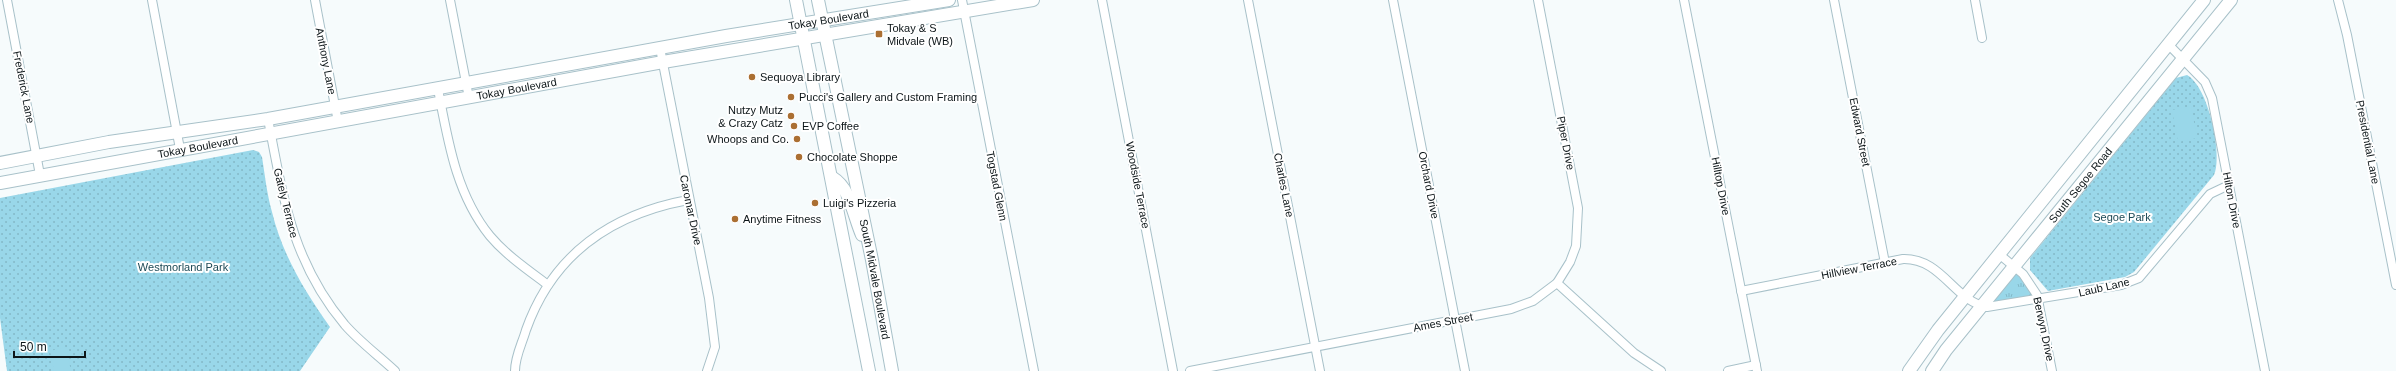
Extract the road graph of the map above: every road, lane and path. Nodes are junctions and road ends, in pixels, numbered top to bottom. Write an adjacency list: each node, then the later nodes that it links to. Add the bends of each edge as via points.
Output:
1 (7, 0): 40 (street, Frederick Lane)
2 (152, 0): 37 (street)
3 (315, 0): 34 (street, Anthony Lane)
4 (450, 0): 30 (street)
5 (796, 0): 22 (street, South Midvale Boulevard)
6 (818, 0): 21 (street, South Midvale Boulevard)
7 (948, 0): 21 (street, Tokay Boulevard)
8 (962, 0): 20 (street, Togstad Glenn)
9 (1033, 0): 20 (street, Tokay Boulevard)
10 (1102, 0): 67 (street, Woodside Terrace)
11 (1248, 0): 59 (street, Charles Lane)
12 (1393, 0): 58 (street, Orchard Drive)
13 (1538, 0): 51 (street, Piper Drive, via 1578,208 1576,246)
14 (1684, 0): 54 (street, Hilltop Drive)
15 (1834, 0): 49 (street, Edward Street)
16 (1975, 0): 24 (street)
17 (2204, 0): 26 (street, South Segoe Road)
18 (2231, 0): 28 (street, South Segoe Road)
19 (2338, 0): 53 (street, Presidential Lane)
20 (964, 13): 23 (street, Tokay Boulevard); 66 (street, Togstad Glenn)
21 (822, 21): 22 (street, Tokay Boulevard); 23 (street, South Midvale Boulevard)
22 (800, 24): 25 (street, South Midvale Boulevard); 27 (street, Tokay Boulevard)
23 (825, 36): 25 (street, Tokay Boulevard); 48 (street, South Midvale Boulevard)
24 (1982, 38)
25 (803, 39): 29 (street, Tokay Boulevard); 43 (street, South Midvale Boulevard)
26 (2168, 44): 28 (street, Hilton Drive); 47 (street, South Segoe Road)
27 (660, 48): 29 (street, Caromar Drive); 30 (street, Tokay Boulevard)
28 (2183, 58): 45 (street, Hilton Drive, via 2205,82 2212,98); 50 (street, South Segoe Road)
29 (663, 62): 32 (street, Tokay Boulevard); 46 (street, Caromar Drive)
30 (466, 83): 31 (street, Tokay Boulevard); 32 (street)
31 (438, 89): 33 (street); 34 (street, Tokay Boulevard)
32 (469, 98): 33 (street, Tokay Boulevard)
33 (441, 103): 36 (street, Tokay Boulevard); 52 (street, via 456,175 476,217 507,254)
34 (335, 106): 35 (street, Tokay Boulevard); 36 (street, Anthony Lane)
35 (268, 119): 37 (street, Tokay Boulevard); 38 (street, Gately Terrace)
36 (338, 122): 38 (street, Tokay Boulevard)
37 (177, 132): 39 (street); 40 (street, Tokay Boulevard)
38 (271, 133): 39 (street, Tokay Boulevard); 61 (street, Gately Terrace, via 285,207 307,267 319,289 346,326)
39 (180, 149): 42 (street, Tokay Boulevard)
40 (37, 156): 41 (street, Tokay Boulevard); 42 (street, Frederick Lane)
41 (0, 163)
42 (40, 175): 44 (street, Tokay Boulevard)
43 (833, 178): 48 (street, via 840,182 844,190); 64 (street, South Midvale Boulevard)
44 (0, 183)
45 (2229, 185): 56 (street, Laub Lane, via 2210,194 2139,278 2121,285); 76 (street, Hilton Drive)
46 (688, 200): 52 (street, via 655,207 616,223 584,245); 63 (street, Caromar Drive, via 709,298 715,346)
47 (2000, 255): 50 (street, Berwyn Drive); 55 (street, South Segoe Road)
48 (872, 260): 65 (street, South Midvale Boulevard)
49 (1885, 263): 54 (street, Hillview Terrace); 55 (street, Hillview Terrace, via 1908,259 1924,262)
50 (2014, 265): 56 (street, Berwyn Drive, via 2029,280); 57 (street, South Segoe Road)
51 (1557, 283): 58 (street, Ames Street, via 1533,301 1520,307); 71 (street, via 1634,353)
52 (548, 285): 62 (street, via 530,320 518,352)
53 (2396, 285)
54 (1741, 291): 60 (street, Hilltop Drive)
55 (1966, 296): 57 (street); 73 (street, South Segoe Road)
56 (2039, 300): 57 (street, Laub Lane); 75 (street, Berwyn Drive)
57 (1982, 306): 74 (street, South Segoe Road)
58 (1456, 320): 59 (street, Ames Street); 70 (street, Orchard Drive)
59 (1315, 346): 68 (street, Ames Street); 69 (street, Charles Lane)
60 (1757, 368): 72 (street)
61 (395, 371)
62 (515, 371)
63 (706, 371)
64 (869, 371)
65 (892, 371)
66 (1034, 371)
67 (1173, 371)
68 (1190, 371)
69 (1320, 371)
70 (1465, 371)
71 (1661, 371)
72 (1728, 371)
73 (1909, 371)
74 (1932, 371)
75 (2052, 371)
76 (2265, 371)

